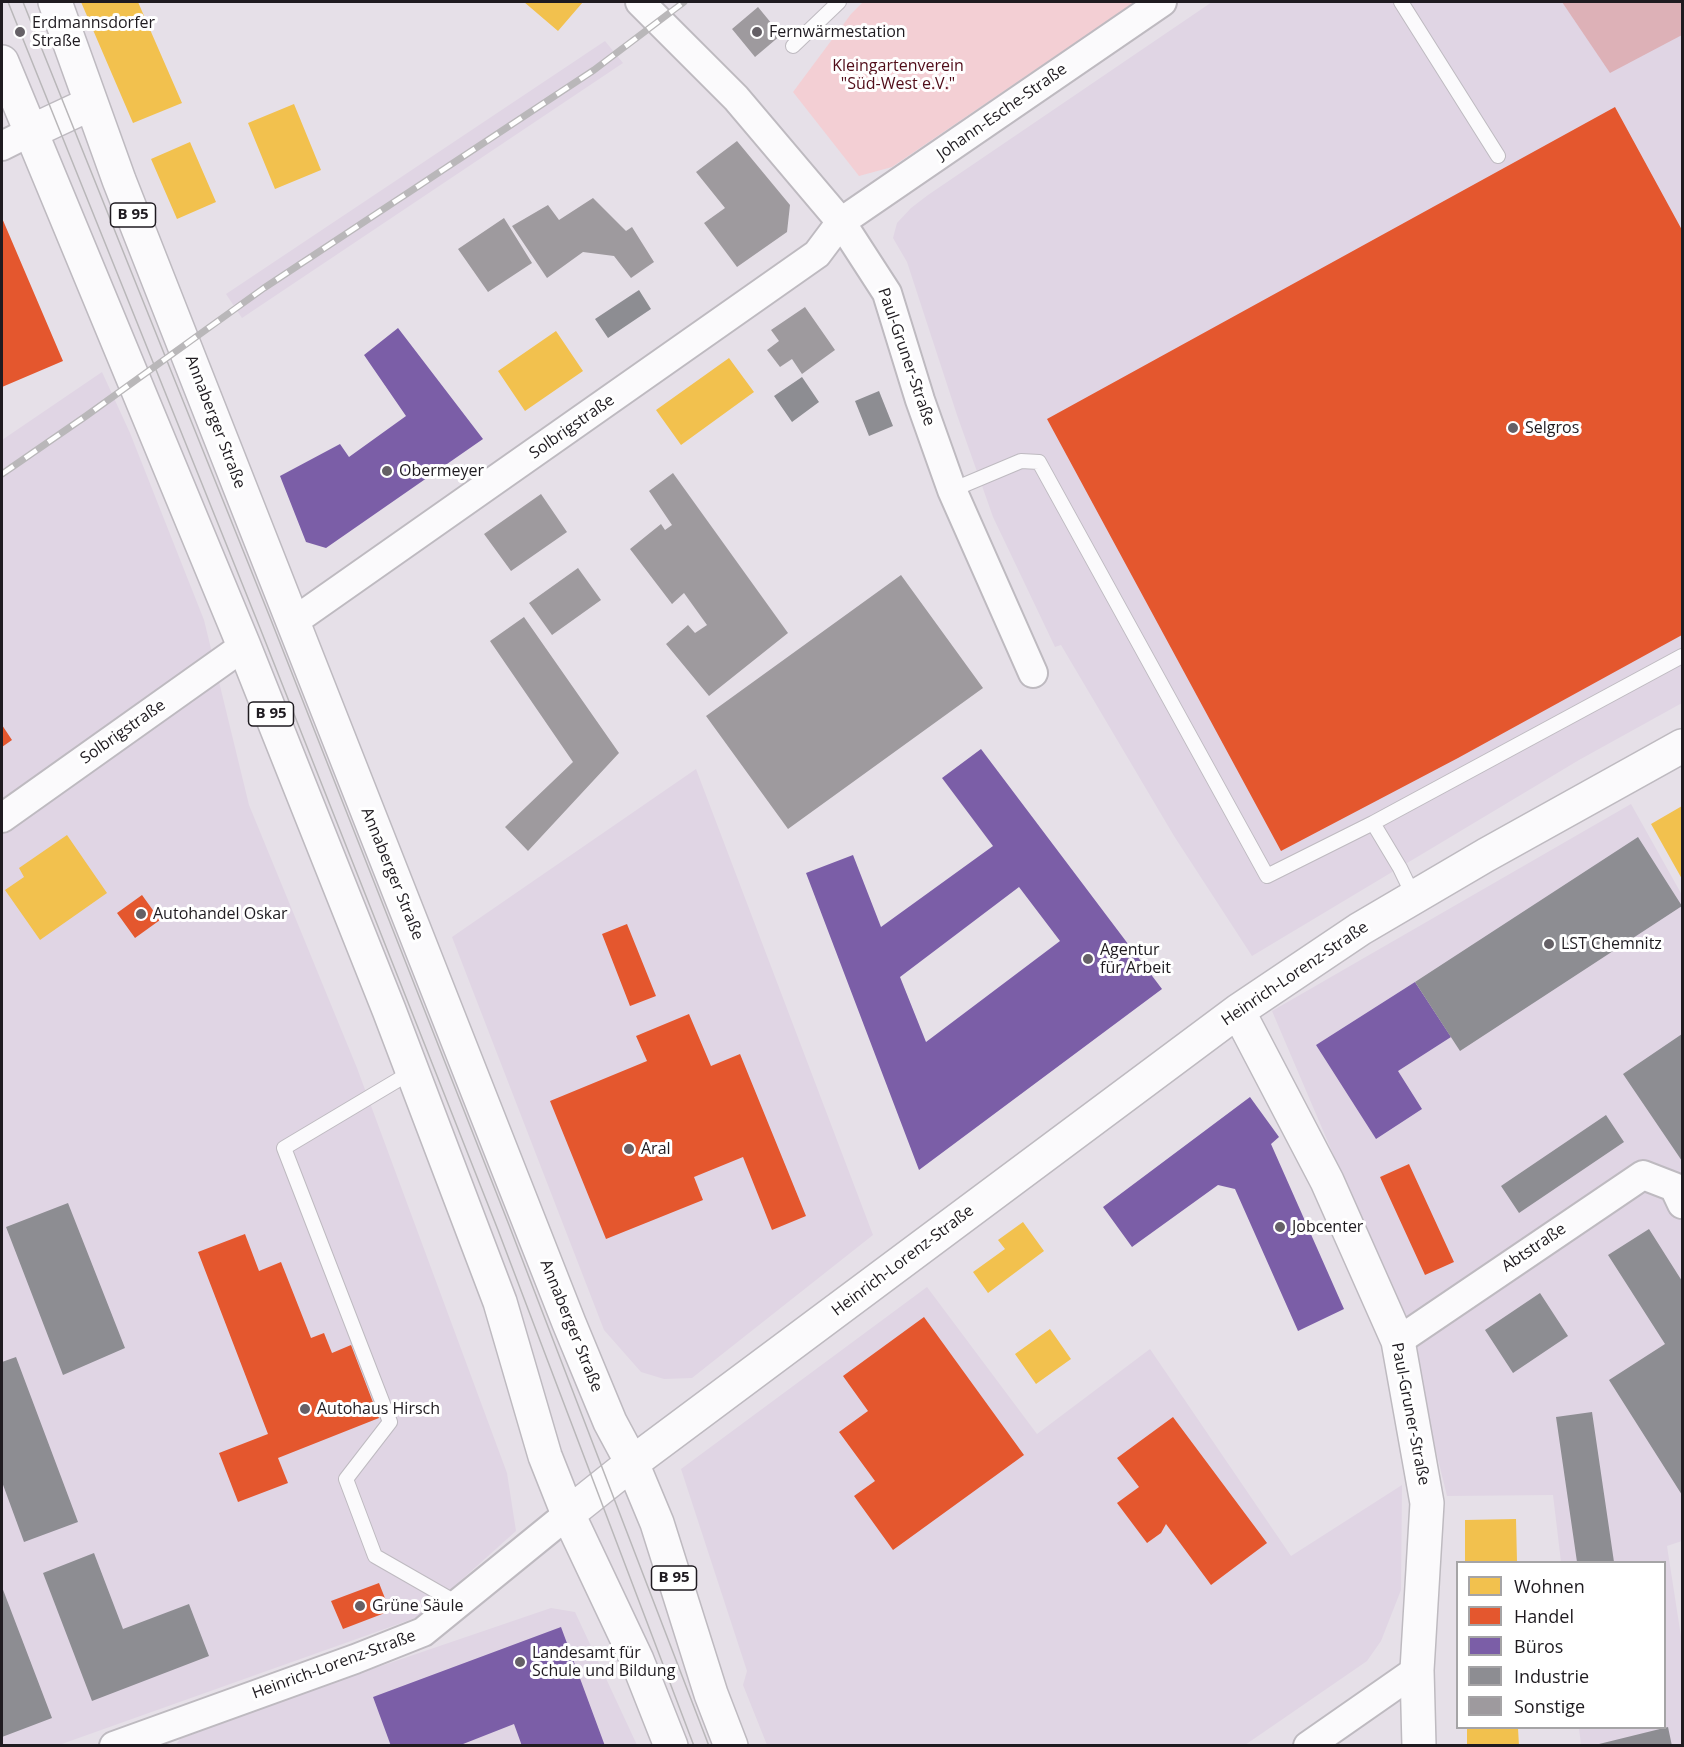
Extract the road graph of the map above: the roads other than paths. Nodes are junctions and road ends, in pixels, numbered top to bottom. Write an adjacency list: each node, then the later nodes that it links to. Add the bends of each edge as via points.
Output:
1 (55, 2): 8 (main road, Annaberger Straße / B 95)
2 (640, 2): 12 (street, Paul-Gruner-Straße, via 736,98)
3 (839, 2): 6 (lane)
4 (1162, 2): 12 (street, Johann-Esche-Straße)
5 (1401, 2): 11 (lane)
6 (793, 46)
7 (2, 62): 9 (main road, B 95)
8 (90, 104): 9 (main road); 14 (main road, Annaberger Straße / B 95)
9 (30, 132): 10 (street); 15 (main road, B 95)
10 (2, 146)
11 (1498, 156)
12 (841, 222): 13 (street, Paul-Gruner-Straße, via 887,292); 14 (street, Solbrigstraße, via 817,255)
13 (951, 490): 17 (street, Paul-Gruner-Straße); 20 (lane, via 1021,461 1039,462 1267,876)
14 (293, 622): 26 (main road, Annaberger Straße / B 95, via 569,1323 610,1422)
15 (244, 646): 19 (street, Solbrigstraße); 23 (main road, B 95)
16 (1683, 656): 20 (lane)
17 (1033, 673)
18 (1683, 746): 21 (main road, Heinrich-Lorenz-Straße)
19 (4, 809)
20 (1372, 823): 21 (lane)
21 (1414, 897): 22 (main road, Heinrich-Lorenz-Straße)
22 (1238, 1011): 25 (main road, Paul-Gruner-Straße, via 1327,1181); 26 (main road, Heinrich-Lorenz-Straße)
23 (413, 1071): 27 (main road, B 95, via 500,1302 543,1450); 28 (lane, via 284,1148 390,1422 345,1479 375,1556)
24 (1678, 1195): 25 (street, Abtstraße, via 1643,1175)
25 (1398, 1341): 29 (main road, Paul-Gruner-Straße, via 1427,1503)
26 (632, 1463): 27 (main road, Heinrich-Lorenz-Straße); 32 (main road, Annaberger Straße / B 95, via 657,1523)
27 (568, 1514): 28 (street, Heinrich-Lorenz-Straße); 31 (main road, B 95, via 637,1660)
28 (457, 1603): 30 (street, Heinrich-Lorenz-Straße, via 423,1632)
29 (1417, 1670): 33 (street); 34 (main road, Paul-Gruner-Straße)
30 (114, 1746)
31 (671, 1746)
32 (731, 1746)
33 (1308, 1746)
34 (1419, 1746)

